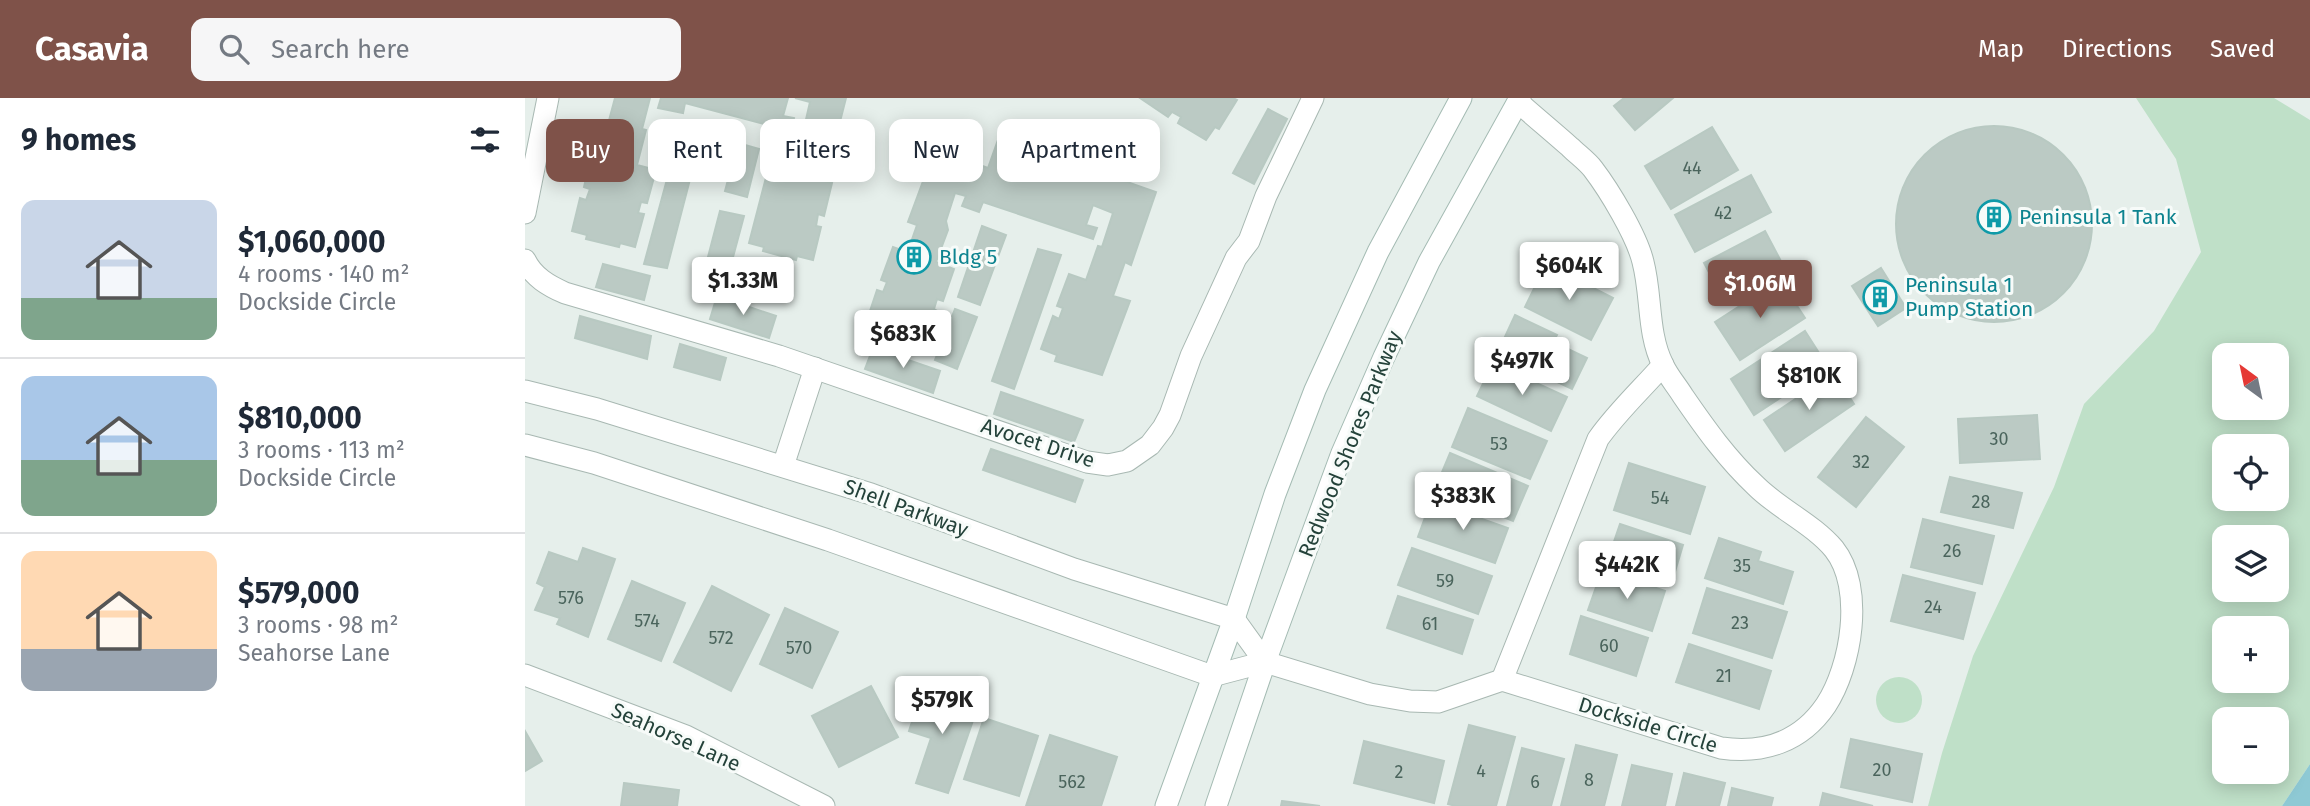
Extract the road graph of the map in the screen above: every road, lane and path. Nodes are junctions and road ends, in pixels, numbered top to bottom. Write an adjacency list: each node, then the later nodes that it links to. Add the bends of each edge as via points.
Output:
1 (548, 98): 5 (street)
2 (1313, 98): 8 (street, Avocet Drive, via 1191,356 1170,415 1157,437 1135,457 1108,465 1087,462)
3 (1461, 98): 12 (street, via 1378,252 1315,390)
4 (1519, 100): 7 (street, Dockside Circle, via 1592,167 1620,214 1643,259 1652,327); 13 (street, Redwood Shores Parkway, via 1429,262 1384,357 1342,453)
5 (525, 213)
6 (525, 260): 8 (street, Avocet Drive, via 544,283 565,293)
7 (1663, 365): 16 (street, via 1598,439); 16 (street, Dockside Circle, via 1738,469 1826,541 1841,560 1852,617 1832,696 1790,740 1736,751)
8 (815, 368): 11 (street)
9 (525, 391): 11 (street, Shell Parkway)
10 (525, 445): 15 (street, via 815,536)
11 (783, 466): 12 (street, Shell Parkway, via 1074,569)
12 (1234, 619): 13 (street); 15 (street)
13 (1265, 662): 15 (street); 16 (street, via 1409,701 1438,702); 19 (street, Redwood Shores Parkway)
14 (525, 675): 17 (street, Seahorse Lane, via 685,736)
15 (1212, 676): 18 (street)
16 (1502, 680)
17 (824, 806)
18 (1166, 806)
19 (1216, 806)

